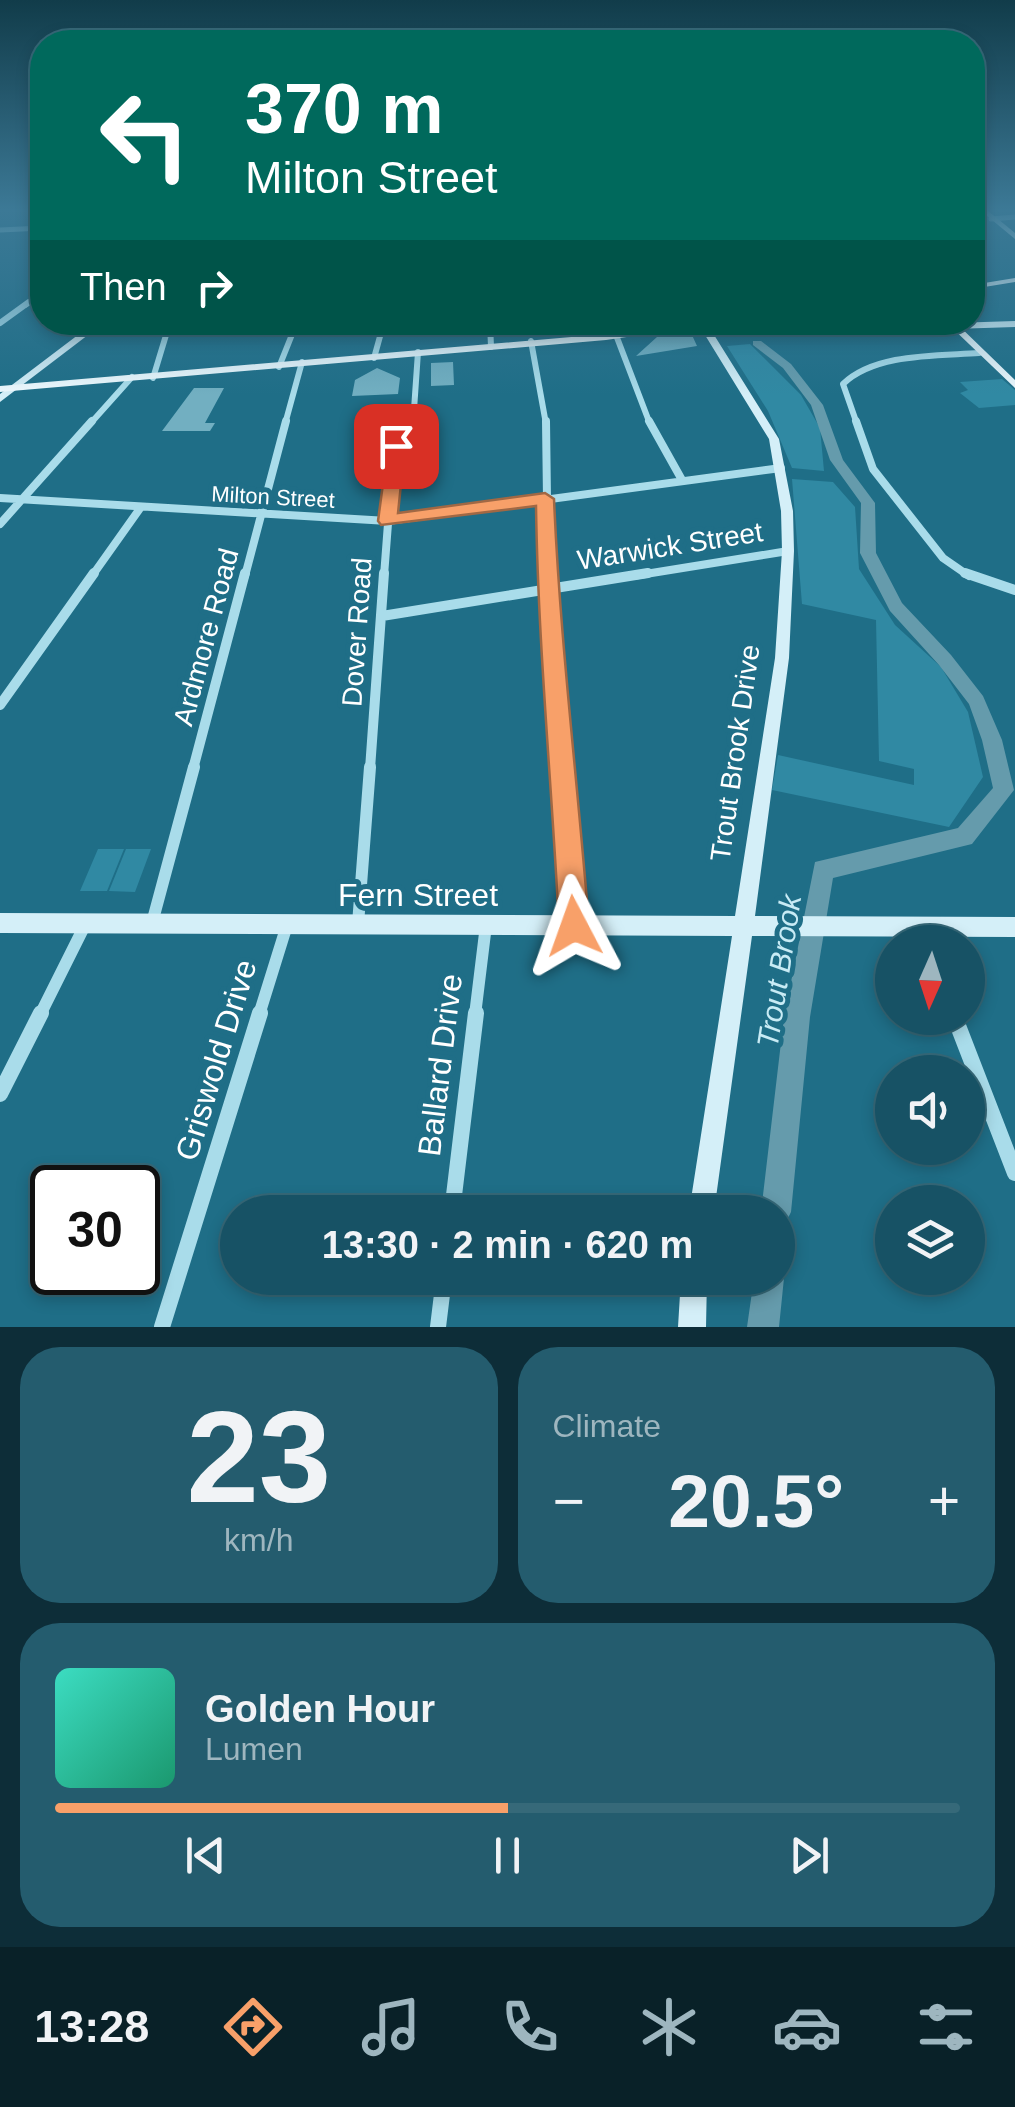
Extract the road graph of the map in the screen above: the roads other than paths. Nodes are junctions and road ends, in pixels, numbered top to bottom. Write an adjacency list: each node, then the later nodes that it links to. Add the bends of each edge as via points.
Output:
1 (1015, 280): 2 (main road)
2 (985, 285)
3 (30, 302): 4 (street)
4 (0, 323)
5 (985, 324): 6 (main road)
6 (1015, 324)
7 (84, 335): 26 (main road)
8 (166, 335): 22 (street)
9 (292, 335): 21 (street)
10 (380, 335): 19 (street)
11 (491, 335): 16 (street)
12 (616, 335): 15 (main road); 29 (street, via 655,438)
13 (709, 335): 28 (main road, Trout Brook Drive, via 766,424)
14 (961, 335): 18 (main road)
15 (531, 342): 16 (main road); 32 (street, via 546,420)
16 (491, 346): 17 (main road)
17 (418, 353): 19 (main road); 35 (street, Dover Road, via 413,428 394,450)
18 (978, 354): 24 (main road); 39 (street, via 906,360 853,374 843,384 873,469 932,544 962,573)
19 (374, 357): 20 (main road)
20 (302, 363): 21 (main road); 34 (street, Ardmore Road)
21 (279, 365): 22 (main road)
22 (154, 377): 23 (main road)
23 (131, 379): 26 (main road); 31 (street)
24 (1015, 386)
25 (0, 389): 26 (main road)
26 (13, 389): 27 (main road)
27 (0, 399)
28 (782, 468): 29 (street, Milton Street); 37 (main road, Trout Brook Drive)
29 (682, 480): 32 (street, Milton Street)
30 (0, 498): 31 (street, Milton Street)
31 (23, 499): 33 (street, Milton Street); 36 (street)
32 (545, 499): 35 (street, Milton Street); 38 (street)
33 (141, 507): 34 (street, Milton Street); 41 (street)
34 (263, 514): 35 (street, Milton Street); 44 (street, Ardmore Road)
35 (388, 521): 40 (street, Dover Road)
36 (0, 524)
37 (788, 551): 38 (street, Warwick Street); 49 (main road, Trout Brook Drive, via 782,658)
38 (548, 588): 40 (street, Warwick Street); 48 (street)
39 (1015, 590)
40 (382, 616): 46 (street, Dover Road)
41 (0, 705)
42 (0, 923): 43 (main road, Fern Street)
43 (85, 924): 44 (main road, Fern Street); 54 (street)
44 (152, 924): 45 (main road, Fern Street)
45 (287, 924): 46 (main road, Fern Street); 60 (street, Griswold Drive)
46 (358, 924): 47 (main road, Fern Street)
47 (486, 925): 48 (main road, Fern Street); 56 (street, Ballard Drive)
48 (574, 926): 49 (main road, Fern Street)
49 (742, 926): 52 (main road, Fern Street); 57 (main road, Trout Brook Drive)
50 (1015, 927): 51 (main road, Fern Street)
51 (985, 930)
52 (875, 931)
53 (962, 1035): 55 (street)
54 (0, 1094)
55 (1015, 1173)
56 (454, 1195)
57 (704, 1195)
58 (442, 1295): 61 (street)
59 (693, 1295): 62 (main road)
60 (162, 1327)
61 (438, 1327)
62 (692, 1327)

